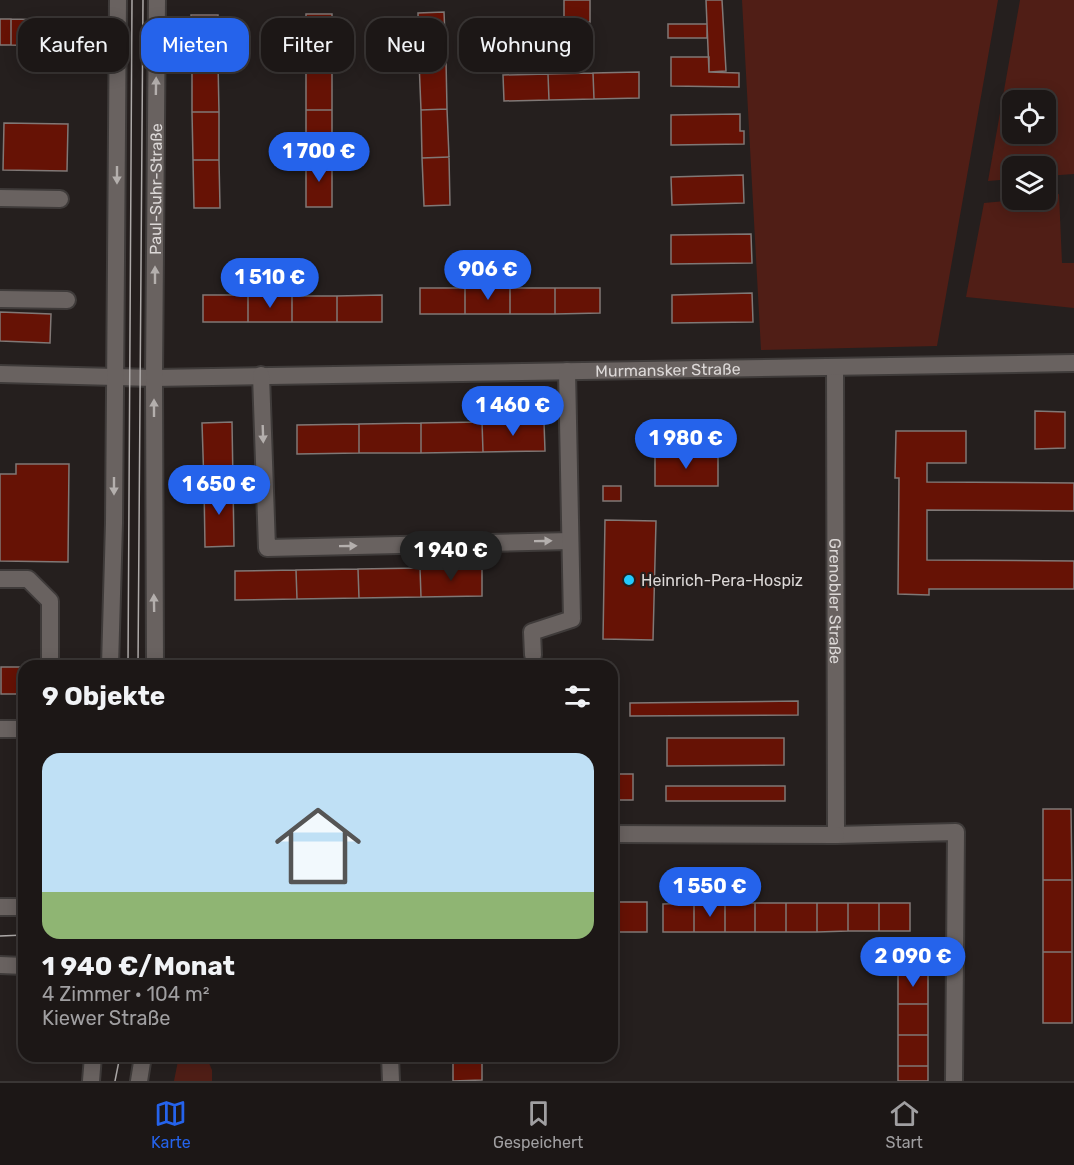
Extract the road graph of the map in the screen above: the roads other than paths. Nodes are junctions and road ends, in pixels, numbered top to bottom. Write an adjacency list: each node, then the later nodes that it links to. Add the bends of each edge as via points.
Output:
1 (118, 0): 12 (street, one-way to 12)
2 (157, 0): 13 (street, Paul-Suhr-Straße, one-way to 2)
3 (0, 198): 4 (street)
4 (60, 199)
5 (0, 299): 6 (street)
6 (67, 300)
7 (1074, 363): 8 (street, Murmansker Straße)
8 (835, 367): 9 (street, Murmansker Straße); 23 (street, Grenobler Straße)
9 (567, 371): 11 (street, Murmansker Straße); 14 (street)
10 (0, 374): 12 (street)
11 (261, 375): 13 (street, Murmansker Straße); 14 (street, one-way to 14, via 267,548)
12 (116, 378): 13 (street); 18 (street, one-way to 18)
13 (154, 378): 19 (street, Paul-Suhr-Straße, one-way to 13)
14 (570, 541): 16 (street, via 572,620 532,632)
15 (0, 579): 17 (street, via 28,579 50,601)
16 (533, 655)
17 (50, 660)
18 (110, 660)
19 (155, 660)
20 (0, 729): 21 (street)
21 (18, 729)
22 (618, 834): 23 (street)
23 (836, 835): 34 (street, via 956,832)
24 (0, 907): 25 (street)
25 (18, 907)
26 (0, 965): 27 (street)
27 (18, 966)
28 (93, 1062): 31 (street)
29 (142, 1062): 32 (street)
30 (390, 1062): 33 (street)
31 (91, 1081)
32 (139, 1081)
33 (391, 1081)
34 (954, 1081)

